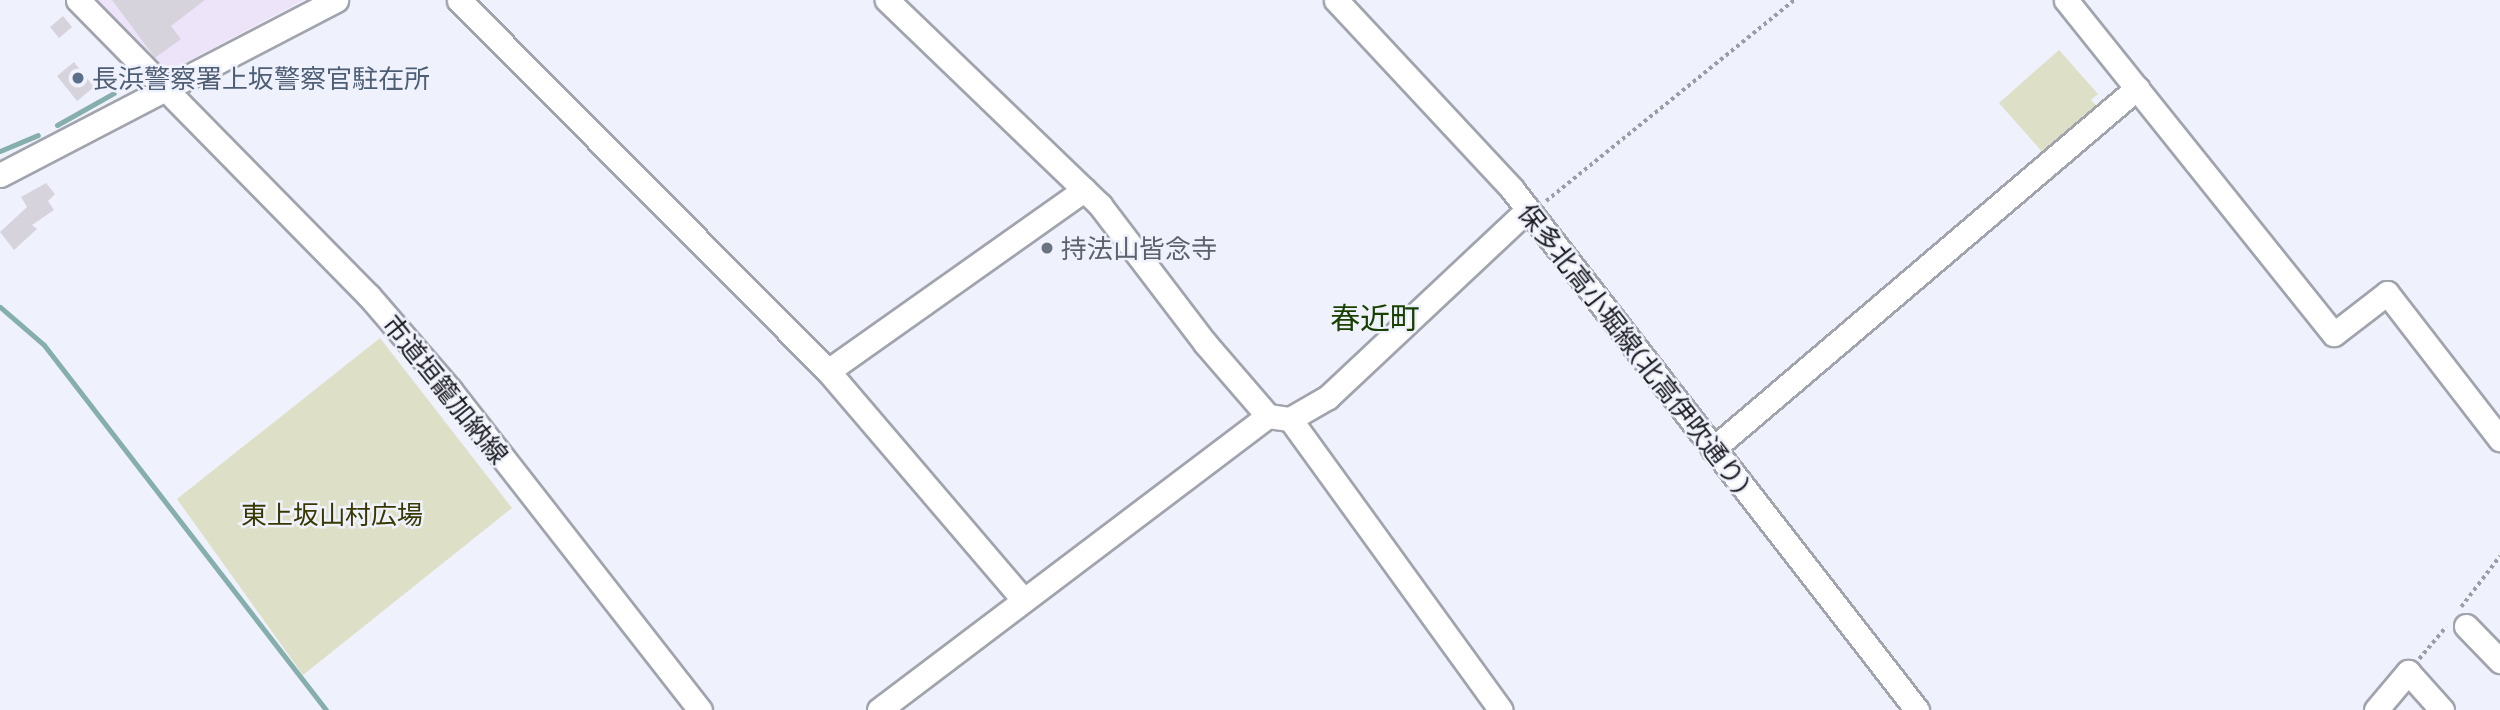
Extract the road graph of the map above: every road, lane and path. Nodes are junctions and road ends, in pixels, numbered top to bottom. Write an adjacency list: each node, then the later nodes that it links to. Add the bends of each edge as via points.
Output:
1 (78, 0): 9 (street, 市道垣籠加納線)
2 (336, 0): 9 (street)
3 (459, 0): 13 (street)
4 (887, 0): 11 (street)
5 (1336, 0): 12 (street, 保多北高小堀線(北高伊吹通り), via 1392,55)
6 (1794, 0): 12 (path, via 1548,200)
7 (2066, 0): 8 (street)
8 (2137, 88): 15 (street, via 2334,334 2387,293); 16 (street)
9 (165, 91): 10 (street); 22 (street, 市道垣籠加納線, via 369,296 450,390)
10 (0, 175)
11 (1084, 190): 13 (street); 14 (street)
12 (1528, 209): 14 (street, via 1328,397); 16 (street, 保多北高小堀線(北高伊吹通り))
13 (828, 371): 18 (street)
14 (1279, 418): 18 (street); 24 (street)
15 (2500, 439)
16 (1713, 449): 25 (street, 保多北高小堀線(北高伊吹通り))
17 (2500, 556): 19 (path)
18 (1023, 599): 23 (street)
19 (2458, 620): 20 (street); 21 (path)
20 (2500, 661)
21 (2408, 673): 26 (street); 27 (street)
22 (700, 710)
23 (879, 710)
24 (1501, 710)
25 (1916, 710)
26 (2376, 710)
27 (2442, 710)

